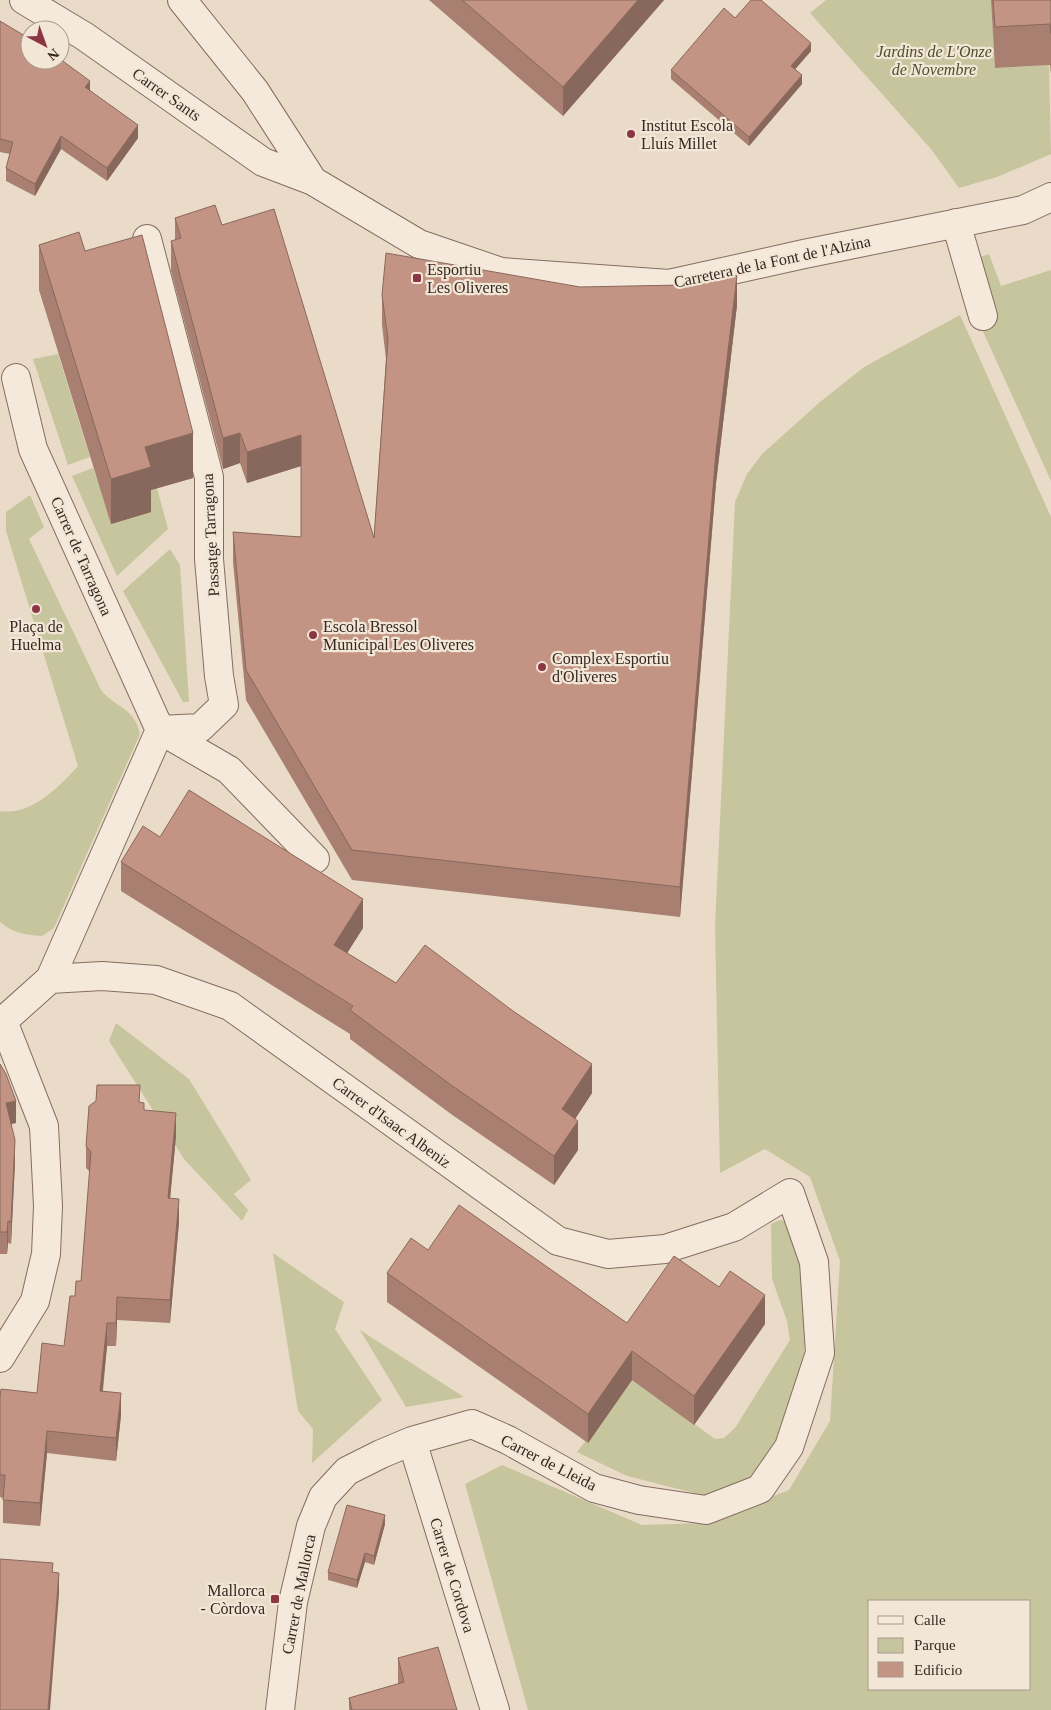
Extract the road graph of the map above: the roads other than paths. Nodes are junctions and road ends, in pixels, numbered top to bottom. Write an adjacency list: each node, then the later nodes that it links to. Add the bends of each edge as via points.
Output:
1 (24, 0): 3 (street, Carrer Sants, via 84,36 263,162)
2 (182, 0): 3 (street, Carretera de la Font de l'Alzina, via 255,91)
3 (313, 181): 5 (street, Carretera de la Font de l'Alzina, via 419,244 501,272 669,284)
4 (1051, 197): 5 (street, Carretera de la Font de l'Alzina, via 1023,210)
5 (956, 223): 7 (street)
6 (147, 239): 9 (street, Passatge Tarragona, via 209,477 209,559 224,705 200,728)
7 (983, 316)
8 (16, 378): 9 (street, Carrer de Tarragona, via 33,449)
9 (160, 730): 10 (street, via 229,770); 11 (street)
10 (315, 859)
11 (50, 979): 12 (street); 13 (street, Carrer d'Isaac Albeniz, via 102,976 156,980 230,1006 558,1241 608,1254 665,1248 734,1227)
12 (2, 1020): 14 (street, via 44,1126 48,1206 46,1254 35,1301)
13 (790, 1193): 15 (street, Carrer de Lleida, via 814,1262 820,1352 790,1448 760,1489 706,1510 639,1500 594,1488 508,1440 472,1424)
14 (0, 1358)
15 (412, 1441): 16 (street, Carrer de Mallorca, via 347,1471 323,1497 310,1526 294,1594); 17 (street, Carrer de Cordova)
16 (280, 1710)
17 (495, 1710)

